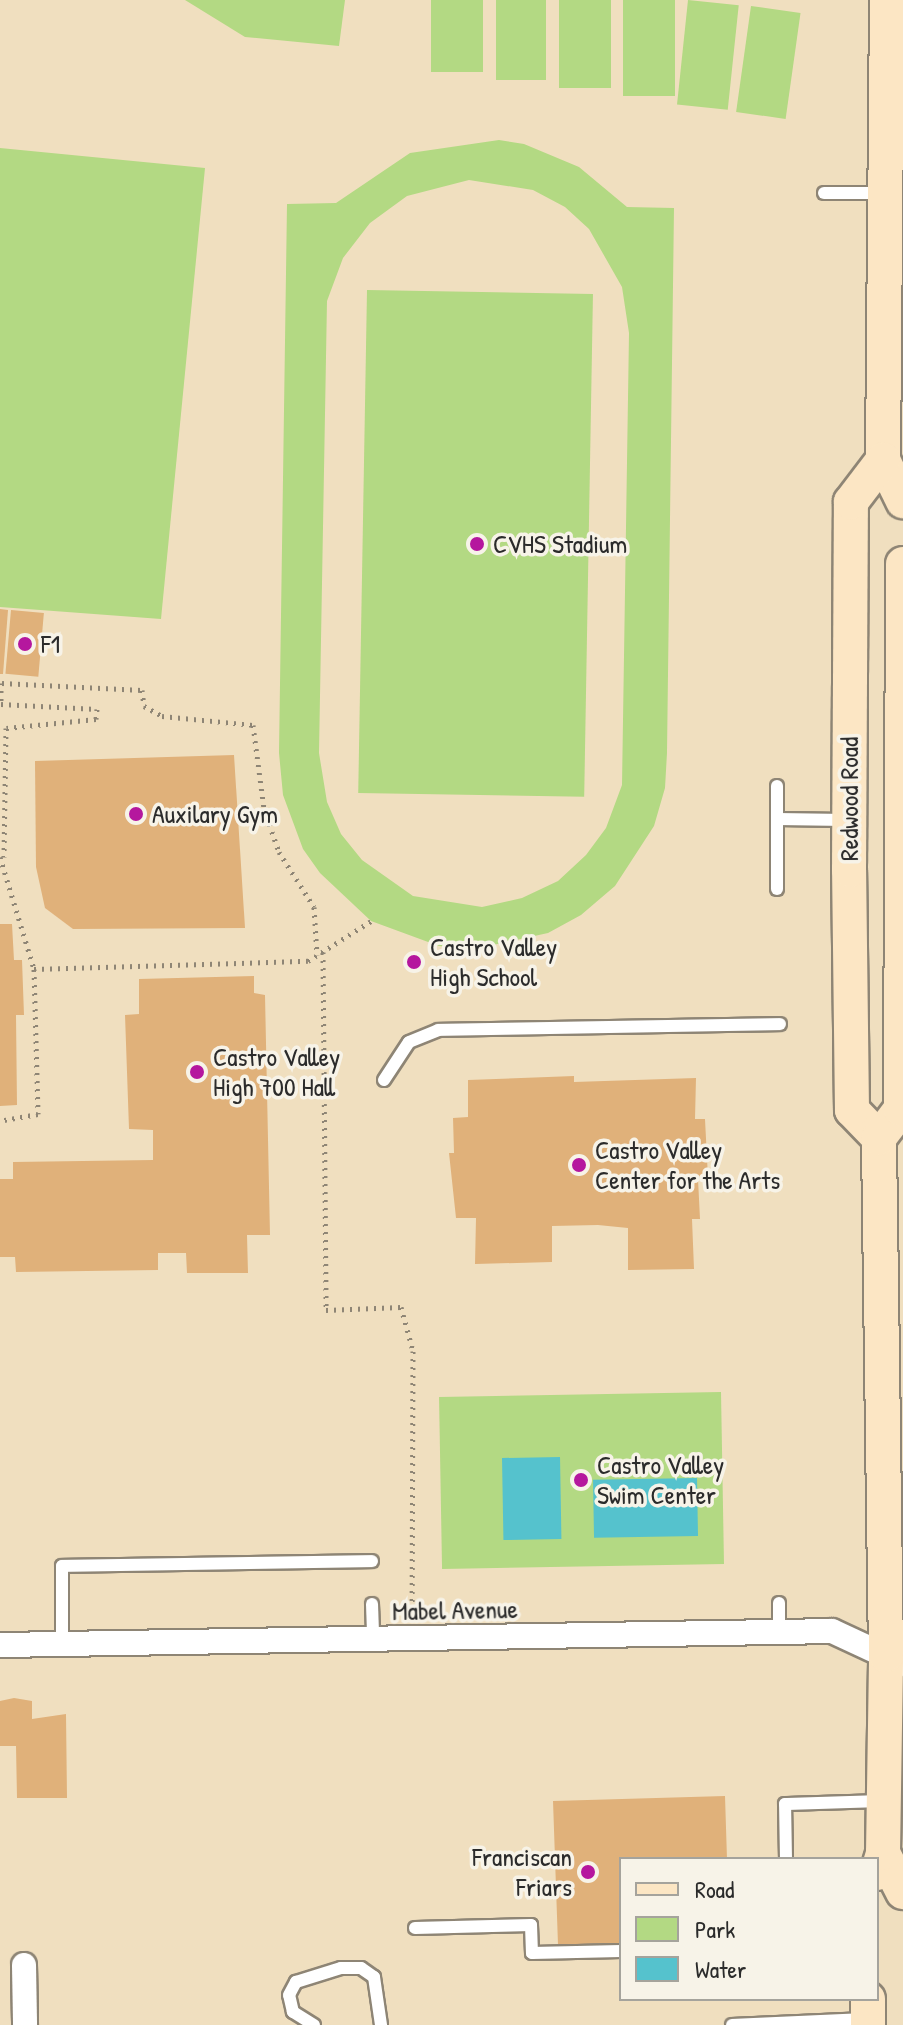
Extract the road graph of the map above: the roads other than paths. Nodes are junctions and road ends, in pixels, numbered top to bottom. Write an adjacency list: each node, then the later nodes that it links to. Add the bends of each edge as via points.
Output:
1 (892, 6): 3 (main road)
2 (824, 193): 3 (lane)
3 (885, 193): 4 (main road)
4 (883, 460): 5 (main road); 9 (main road, Redwood Road, via 851,502)
5 (903, 501)
6 (903, 564): 10 (main road, Redwood Road)
7 (777, 786): 8 (lane)
8 (777, 819): 9 (lane); 11 (lane)
9 (849, 821): 10 (main road); 14 (main road, Redwood Road, via 852,1110)
10 (902, 821): 14 (main road, Redwood Road, via 901,1109)
11 (777, 889)
12 (780, 1024): 13 (lane, via 438,1030 409,1042)
13 (384, 1080)
14 (879, 1138): 22 (main road, via 886,1211)
15 (372, 1561): 20 (lane, via 62,1566)
16 (779, 1603): 18 (lane)
17 (372, 1604): 19 (lane)
18 (779, 1632): 19 (street, Mabel Avenue); 22 (street, Mabel Avenue, via 832,1631)
19 (373, 1640): 20 (street, Mabel Avenue)
20 (62, 1643): 21 (street, Mabel Avenue)
21 (0, 1645)
22 (894, 1659): 23 (main road)
23 (884, 1801): 24 (lane, via 785,1804); 25 (main road)
24 (786, 1857)
25 (880, 1863): 26 (main road)
26 (903, 1892)
27 (415, 1928): 28 (lane, via 531,1925 532,1953)
28 (619, 1951)
29 (24, 1965): 31 (street)
30 (868, 2014): 34 (lane)
31 (25, 2025)
32 (314, 2025): 33 (lane, via 293,2012 289,1995 296,1982 316,1971 361,1968 374,1977)
33 (381, 2025)
34 (732, 2025)

